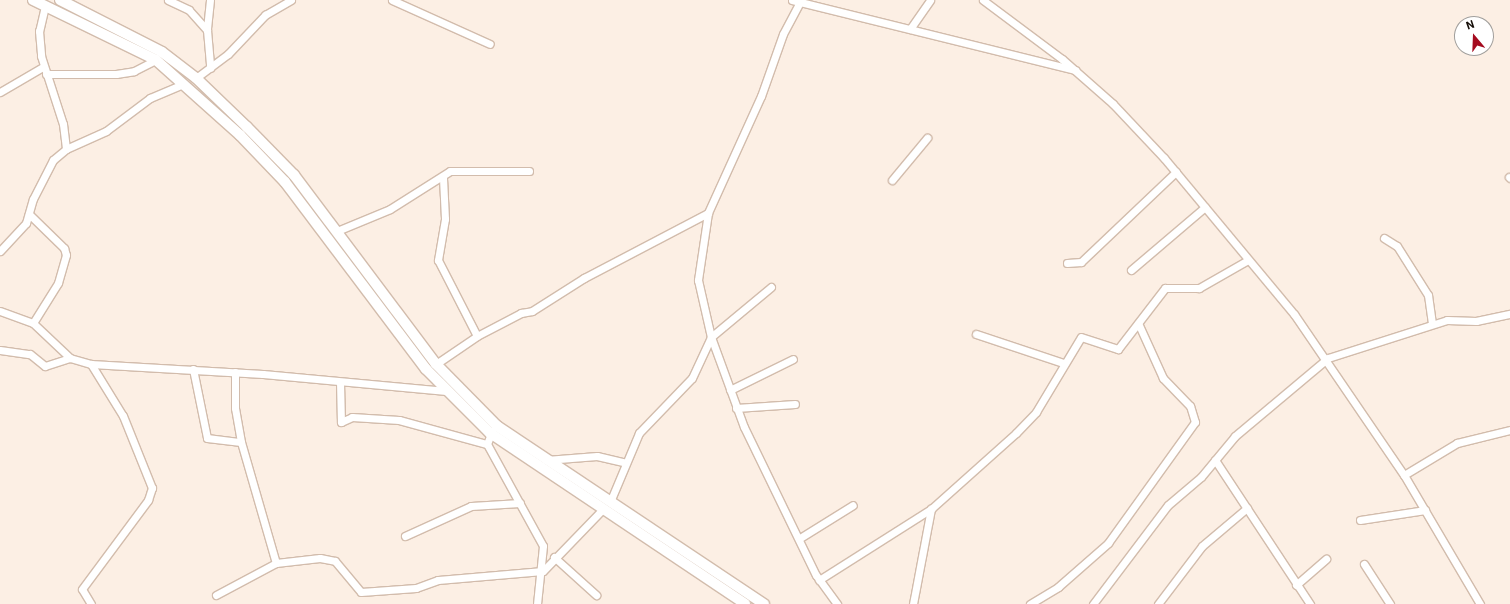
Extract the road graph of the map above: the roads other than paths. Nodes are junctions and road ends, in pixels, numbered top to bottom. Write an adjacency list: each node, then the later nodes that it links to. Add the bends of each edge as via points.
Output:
1 (32, 0): 11 (street)
2 (60, 0): 19 (street, via 141,39)
3 (168, 0): 13 (street, via 189,10)
4 (210, 0): 13 (street)
5 (291, 0): 16 (street, via 266,15)
6 (392, 0): 14 (street)
7 (792, 0): 10 (street)
8 (930, 0): 12 (street)
9 (984, 0): 18 (street)
10 (800, 1): 12 (street); 29 (street, via 783,34 761,96)
11 (45, 6): 15 (street); 17 (street, via 39,31)
12 (910, 29): 18 (street)
13 (206, 30): 16 (street)
14 (490, 44)
15 (156, 60): 17 (street, via 145,67 122,73); 20 (street)
16 (210, 68): 19 (street)
17 (45, 70): 21 (street); 23 (street, via 63,124)
18 (1077, 71): 25 (street, via 1113,104)
19 (196, 78): 31 (street, via 294,175)
20 (184, 84): 23 (street, via 150,98 106,131); 57 (street, via 286,182)
21 (0, 92)
22 (928, 138): 27 (street)
23 (66, 149): 30 (street, via 49,167)
24 (528, 172): 26 (street, via 461,169)
25 (1176, 172): 28 (street); 35 (street, via 1081,262)
26 (443, 178): 31 (street, via 390,209); 44 (street, via 445,219 438,260)
27 (892, 180)
28 (1205, 207): 34 (street); 36 (street)
29 (708, 213): 44 (street, via 584,278 532,311 521,313); 45 (street, via 698,280)
30 (29, 214): 33 (street); 40 (street, via 64,248 66,255 58,283)
31 (337, 231): 52 (street)
32 (1384, 238): 42 (street, via 1397,246 1428,295)
33 (0, 251)
34 (1248, 260): 41 (street, via 1199,288 1164,288); 48 (street)
35 (1067, 263)
36 (1131, 270)
37 (771, 288): 45 (street)
38 (0, 311): 40 (street)
39 (1510, 314): 42 (street)
40 (33, 323): 47 (street)
41 (1138, 323): 50 (street, via 1114,350 1081,337); 94 (street, via 1163,378 1190,406 1195,422 1108,543 1058,586)
42 (1432, 324): 48 (street)
43 (976, 334): 50 (street)
44 (477, 336): 52 (street)
45 (711, 338): 56 (street); 67 (street, via 692,378 639,434)
46 (0, 350): 47 (street, via 30,354 45,366)
47 (70, 358): 51 (street)
48 (1328, 358): 66 (street, via 1235,436); 68 (street)
49 (793, 359): 56 (street)
50 (1063, 363): 73 (street, via 1036,412)
51 (91, 364): 53 (street); 88 (street, via 123,416 152,488 148,500 82,589)
52 (436, 364): 60 (street)
53 (193, 369): 54 (street); 63 (street, via 208,438)
54 (235, 372): 55 (street); 63 (street, via 235,408)
55 (340, 382): 57 (street); 64 (street, via 340,422 352,417 398,420)
56 (730, 390): 59 (street)
57 (446, 391): 62 (street)
58 (795, 404): 59 (street)
59 (736, 408): 78 (street)
60 (497, 426): 62 (street); 65 (street)
61 (1510, 430): 68 (street, via 1457,443)
62 (490, 433): 64 (street); 74 (street)
63 (241, 442): 81 (street)
64 (487, 444): 70 (street)
65 (545, 460): 67 (street, via 597,456); 69 (street)
66 (1215, 460): 72 (street); 95 (street, via 1168,505)
67 (624, 462): 69 (street)
68 (1404, 475): 75 (street)
69 (610, 502): 91 (street)
70 (520, 503): 77 (street, via 471,506); 83 (street, via 540,536)
71 (853, 506): 78 (street)
72 (1247, 508): 85 (street); 96 (street, via 1202,546)
73 (931, 509): 84 (street); 93 (street)
74 (602, 510): 79 (street); 90 (street)
75 (1425, 510): 76 (street); 99 (street)
76 (1360, 520)
77 (405, 536)
78 (800, 538): 84 (street)
79 (554, 556): 83 (street); 86 (street)
80 (1326, 559): 85 (street)
81 (276, 563): 83 (street, via 329,559 346,570 357,590 367,592 416,588 438,580); 87 (street)
82 (1364, 564): 98 (street)
83 (542, 571): 89 (street)
84 (819, 580): 92 (street)
85 (1296, 585): 97 (street)
86 (596, 595)
87 (216, 596)
88 (91, 604)
89 (537, 604)
90 (745, 604)
91 (764, 604)
92 (837, 604)
93 (913, 604)
94 (1030, 604)
95 (1093, 604)
96 (1158, 604)
97 (1310, 604)
98 (1390, 604)
99 (1480, 604)

